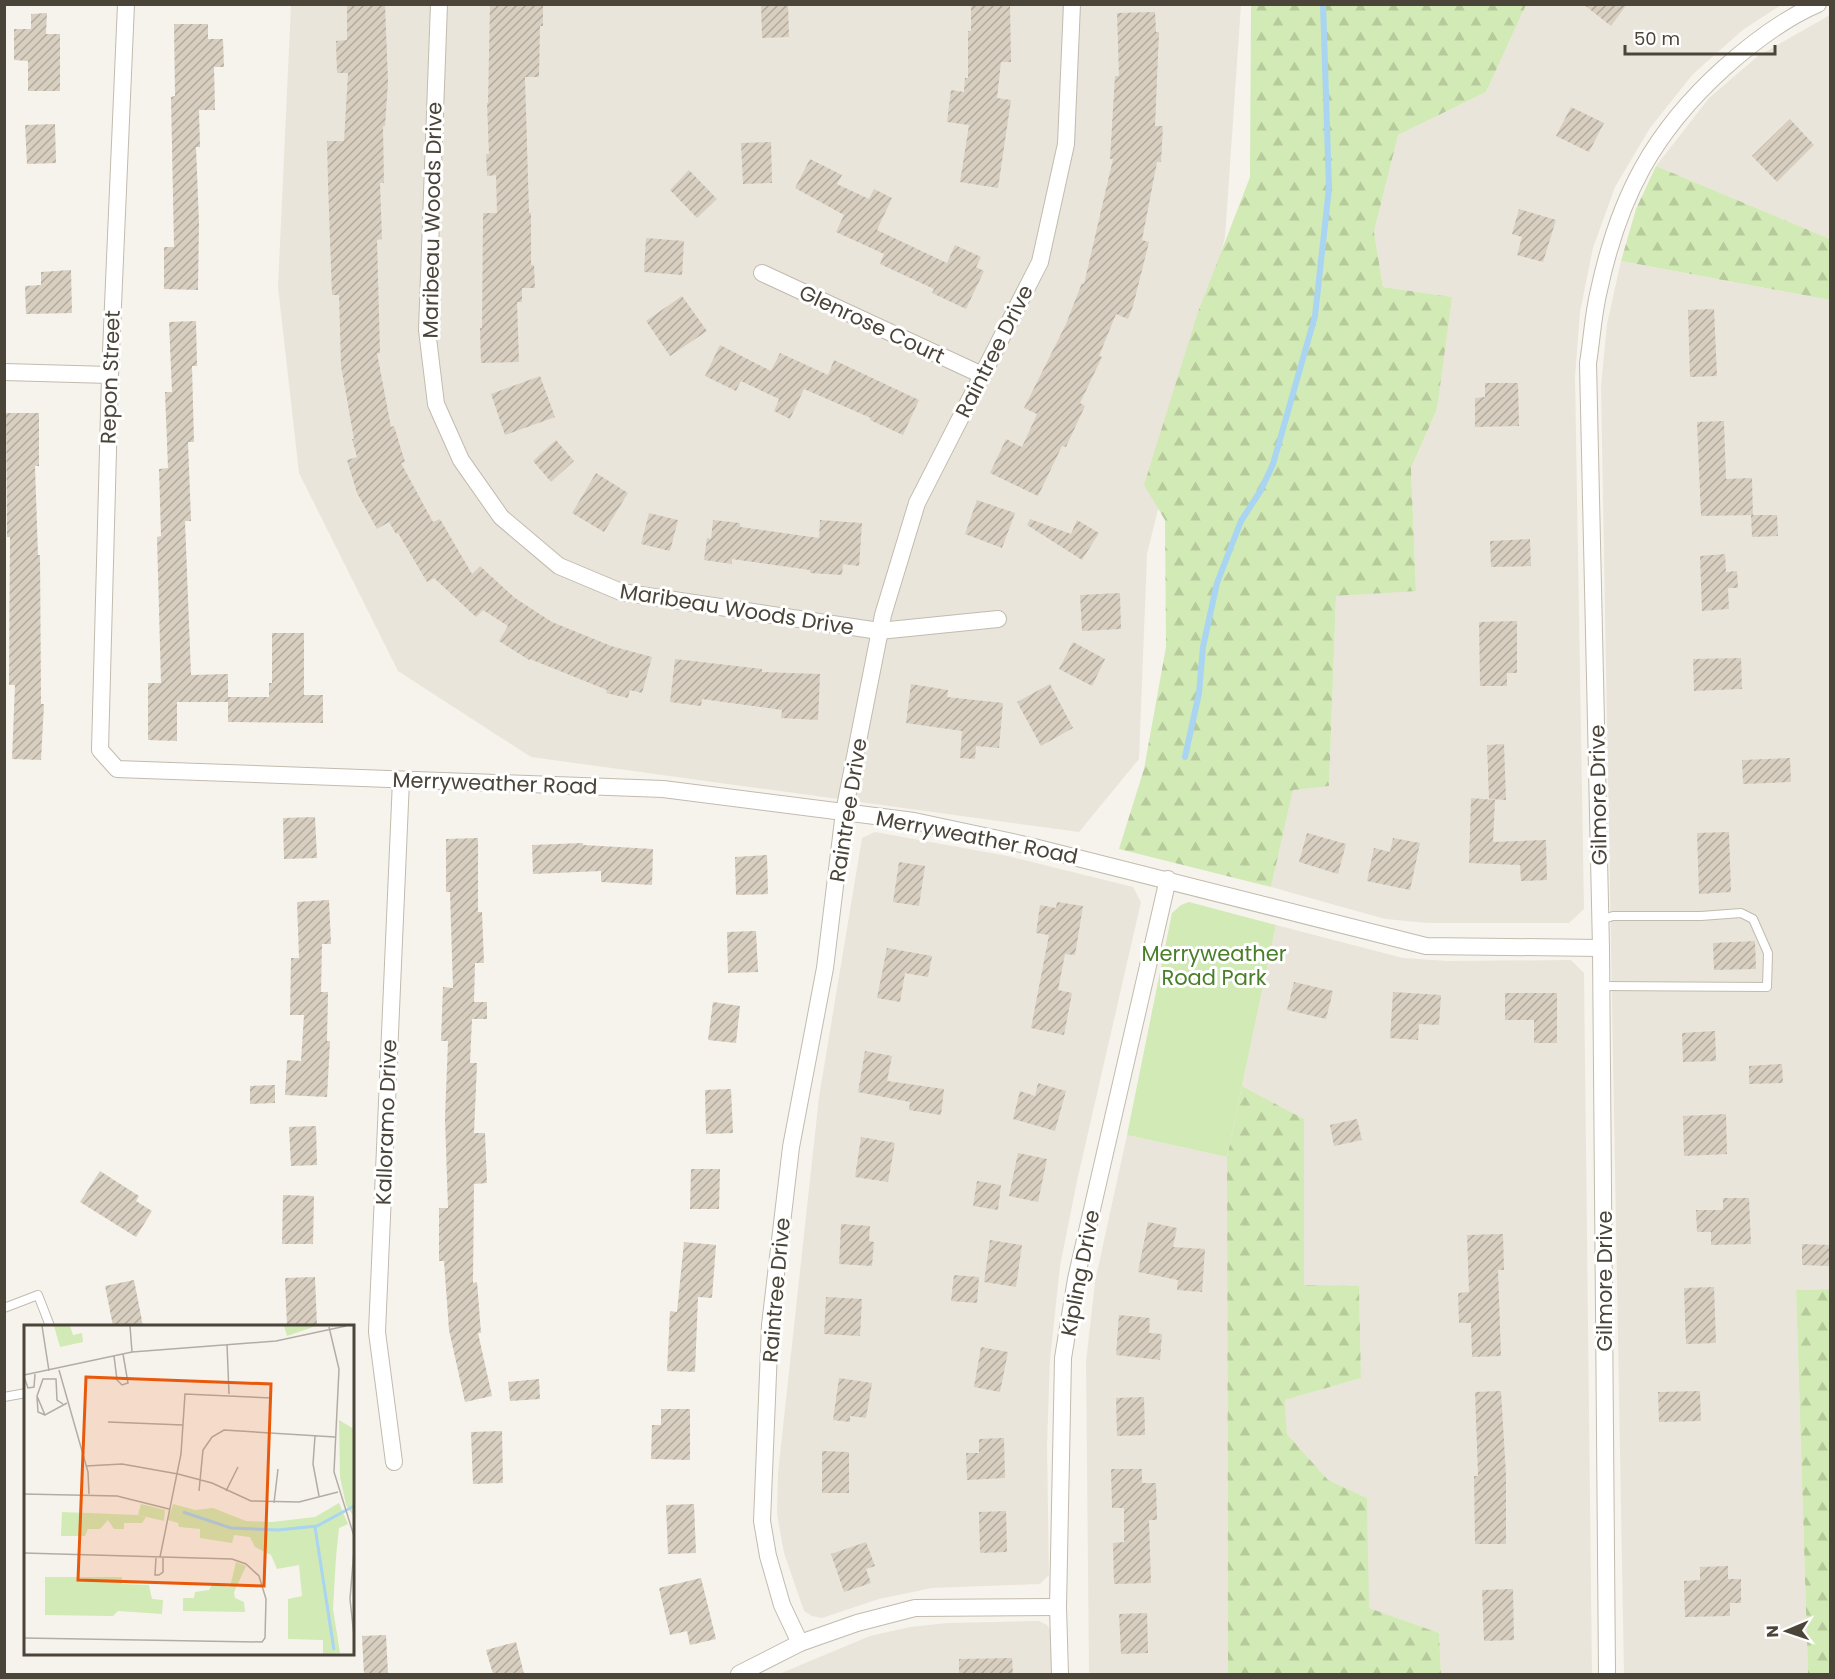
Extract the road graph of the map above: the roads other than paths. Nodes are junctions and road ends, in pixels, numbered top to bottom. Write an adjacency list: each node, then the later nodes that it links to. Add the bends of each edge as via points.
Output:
1 (126, 4): 7 (street, Repon Street)
2 (439, 4): 10 (street, Maribeau Woods Drive, via 427,330 436,404 461,460 501,517 559,566 621,592)
3 (1072, 4): 8 (street, Raintree Drive, via 1066,144 1040,262)
4 (1818, 4): 15 (street, Gilmore Drive, via 1797,13 1747,48 1702,88 1663,133 1639,171 1617,221 1598,291 1588,363)
5 (762, 273): 8 (street, Glenrose Court)
6 (4, 372): 7 (street)
7 (110, 375): 11 (street, Repon Street)
8 (982, 375): 10 (street, Raintree Drive, via 917,502)
9 (998, 619): 10 (street, Maribeau Woods Drive)
10 (879, 632): 13 (street, Raintree Drive)
11 (100, 750): 12 (street, Merryweather Road, via 117,769)
12 (401, 780): 13 (street, Merryweather Road, via 663,789); 22 (street, Kalloramo Drive, via 377,1332)
13 (844, 812): 14 (street, Merryweather Road, via 936,826); 24 (street, Raintree Drive, via 825,968 791,1148 770,1325 762,1521 782,1605)
14 (1168, 879): 16 (street, Merryweather Road, via 1426,946); 23 (street, Kipling Drive, via 1076,1279 1063,1358)
15 (1600, 920): 16 (street, Gilmore Drive); 17 (lane, via 1613,916 1741,913 1753,919 1768,953 1767,987)
16 (1601, 948): 17 (street, Gilmore Drive)
17 (1601, 986): 27 (street, Gilmore Drive)
18 (4, 1308): 19 (lane, via 38,1295)
19 (50, 1325)
20 (24, 1393): 21 (lane)
21 (4, 1397)
22 (394, 1462)
23 (1058, 1607): 24 (street, via 915,1608); 26 (street, Kipling Drive)
24 (800, 1643): 25 (street)
25 (739, 1674)
26 (1060, 1674)
27 (1607, 1674)

